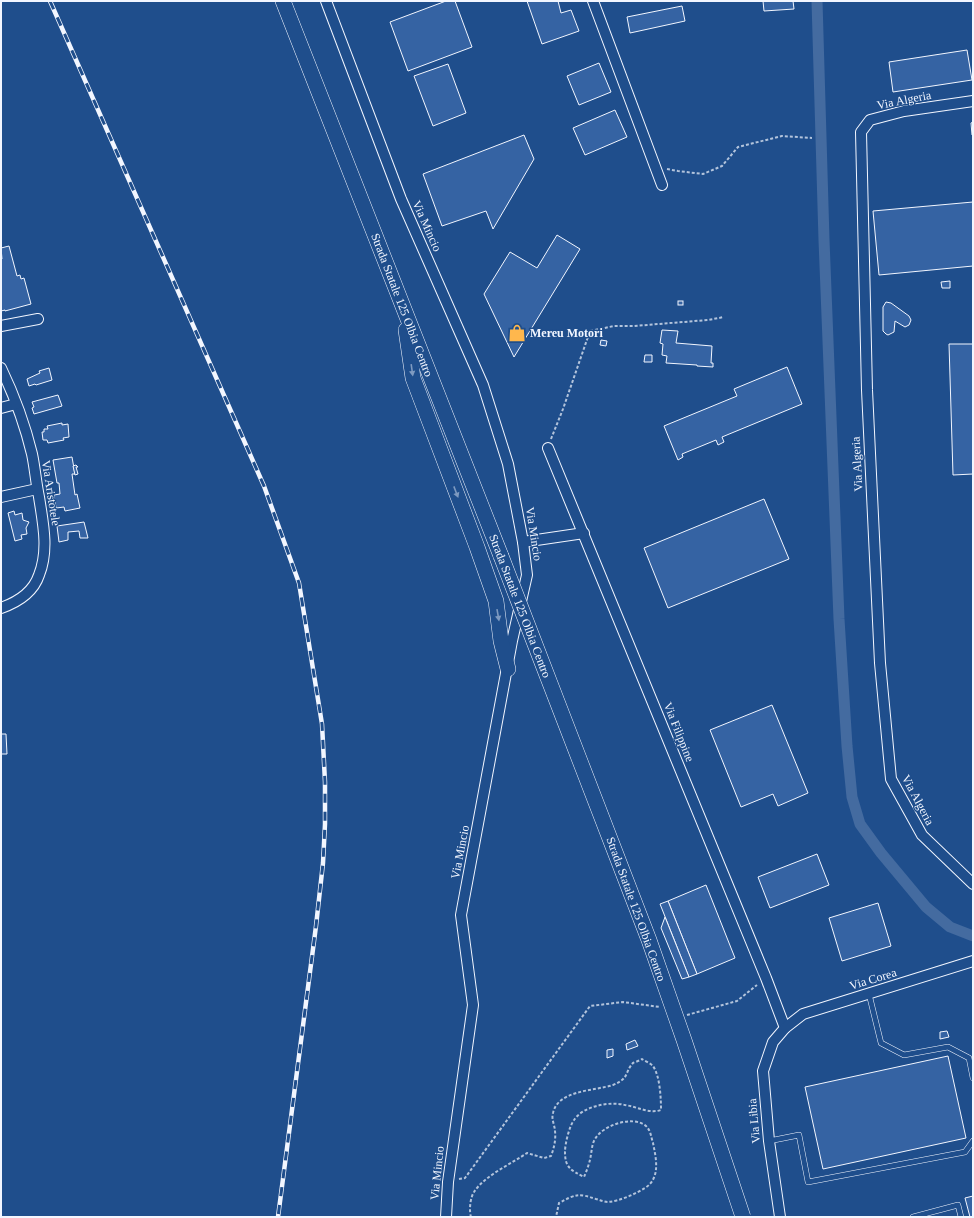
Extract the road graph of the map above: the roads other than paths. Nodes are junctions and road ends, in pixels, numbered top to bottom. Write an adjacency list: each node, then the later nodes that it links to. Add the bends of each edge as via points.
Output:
1 (283, 1): 6 (main road, Strada Statale 125 Olbia Centro)
2 (326, 1): 16 (street, Via Mincio, via 401,199 483,385 508,464)
3 (593, 1): 5 (street)
4 (973, 101): 19 (street, Via Algeria, via 904,111 870,120 861,132 868,429 880,662 891,779 922,835)
5 (662, 185)
6 (402, 304): 18 (main road, one-way to 18, via 413,378 496,601); 27 (main road, Strada Statale 125 Olbia Centro, bridge, via 649,940)
7 (38, 319): 8 (street)
8 (1, 326)
9 (1, 368): 10 (street, Via Aristotele)
10 (16, 404): 11 (street); 13 (street, Via Aristotele, via 32,455)
11 (1, 408)
12 (548, 448): 15 (street, Via Filippine)
13 (37, 489): 14 (street); 17 (street, Via Aristotele, via 45,535 44,556 39,576 29,592 14,604)
14 (1, 498)
15 (584, 533): 16 (street); 22 (street, Via Filippine)
16 (523, 542): 18 (street, Via Mincio, via 527,575)
17 (1, 608)
18 (508, 669): 26 (street, Via Mincio, via 461,915 473,1005 448,1182)
19 (973, 884)
20 (973, 961): 21 (street, Via Corea)
21 (869, 994): 22 (street, Via Corea, via 804,1014); 23 (lane, via 881,1042 904,1056 948,1047 969,1058)
22 (785, 1028): 24 (street, Via Libia, via 773,1042 763,1071)
23 (973, 1078)
24 (769, 1141): 25 (lane, via 799,1135 808,1182 965,1152); 28 (street, Via Libia)
25 (973, 1141)
26 (446, 1217)
27 (743, 1217)
28 (780, 1217)
29 (913, 1217): 30 (lane, via 958,1206)
30 (961, 1217)

